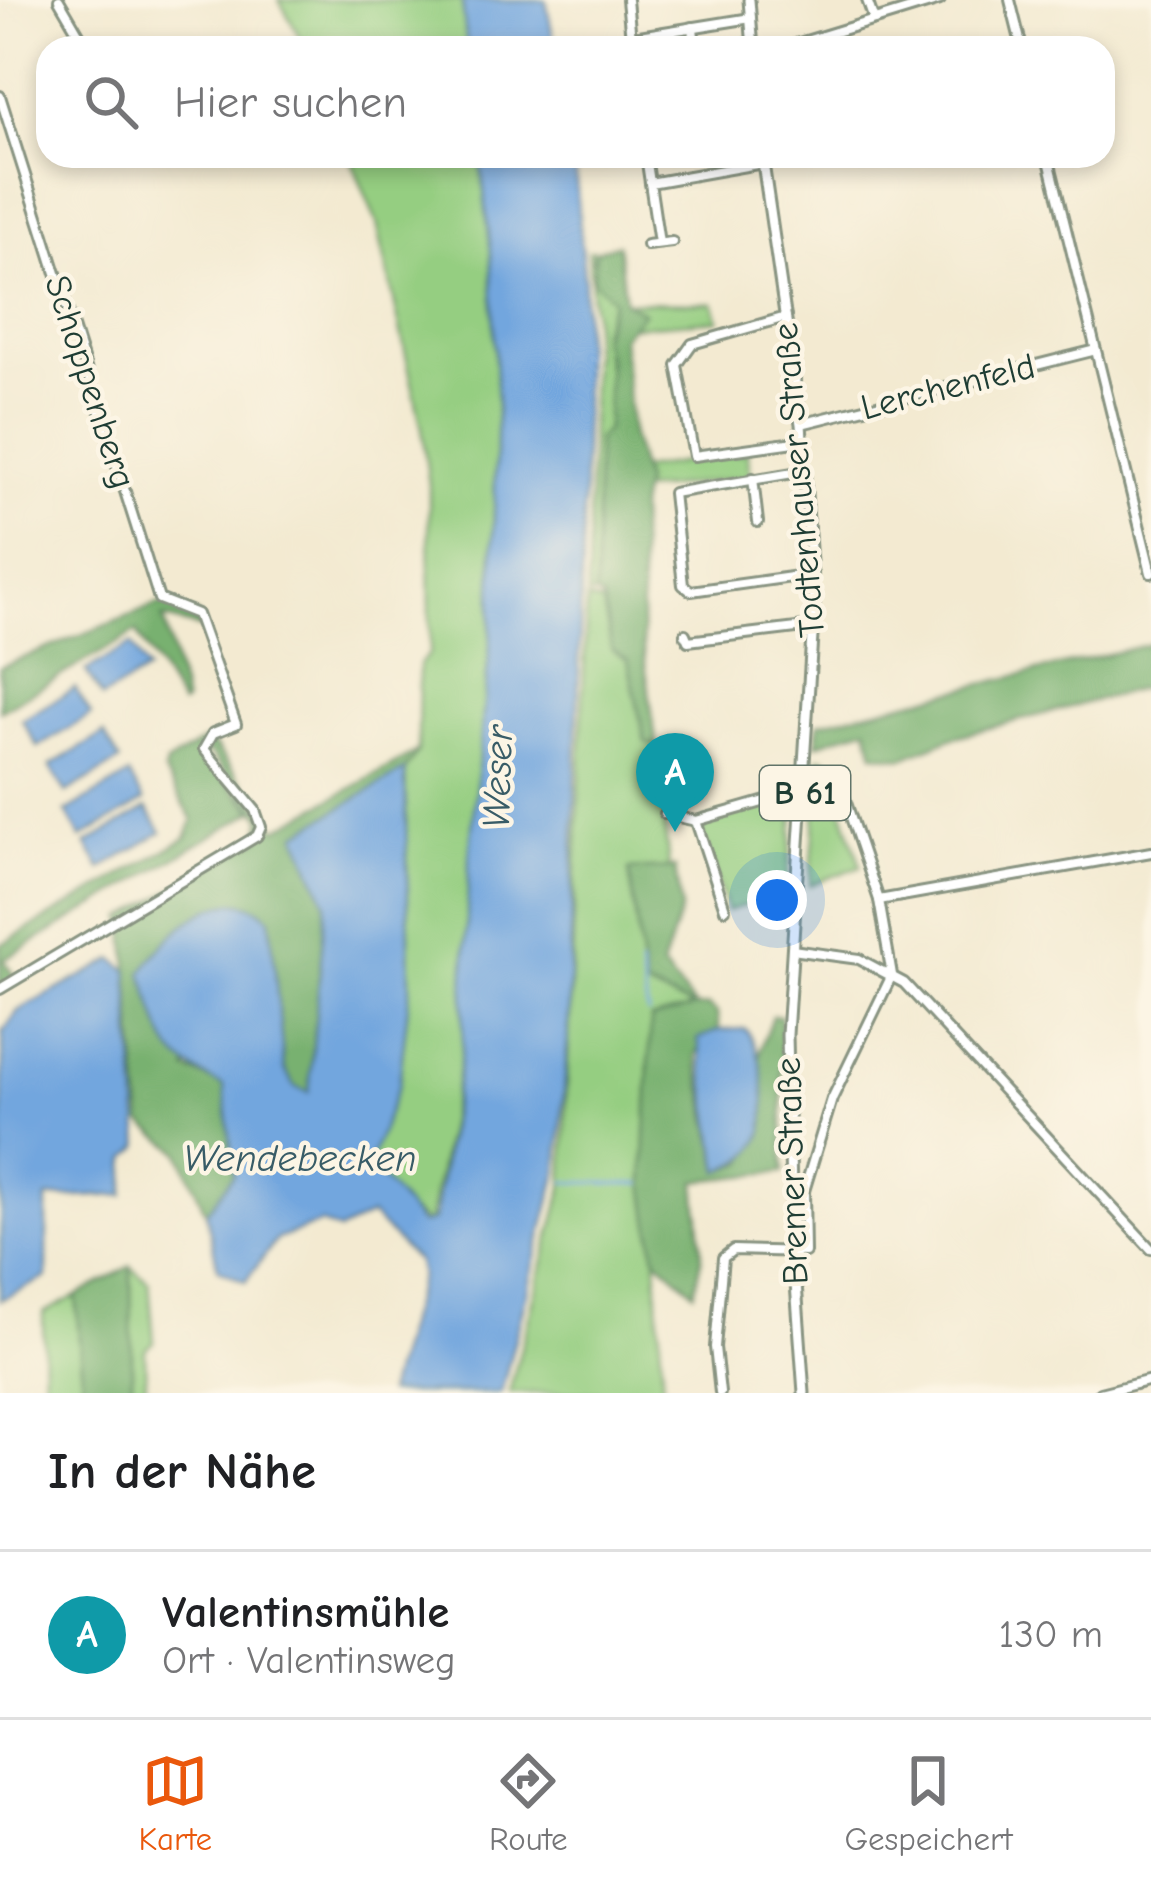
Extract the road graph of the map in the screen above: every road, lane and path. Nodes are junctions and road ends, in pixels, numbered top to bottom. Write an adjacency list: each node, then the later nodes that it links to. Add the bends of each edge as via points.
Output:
1 (59, 0): 10 (street)
2 (627, 0): 11 (street)
3 (749, 0): 7 (main road)
4 (867, 0): 8 (street)
5 (940, 0): 8 (street)
6 (1010, 0): 16 (street)
7 (751, 18): 9 (street); 14 (main road)
8 (874, 20): 15 (street)
9 (693, 27): 12 (street); 13 (street)
10 (79, 36)
11 (631, 36)
12 (659, 36)
13 (694, 36)
14 (752, 36)
15 (822, 36)
16 (1019, 36)
17 (0, 96): 46 (street, Schoppenberg, via 159,599 197,614 207,631 236,724 213,733 204,749 261,826 257,836)
18 (648, 168): 22 (street)
19 (724, 168): 22 (street)
20 (764, 168): 26 (main road, Todtenhauser Straße / B 61)
21 (1051, 168): 27 (street)
22 (650, 183): 24 (street)
23 (672, 242): 24 (street)
24 (659, 243): 25 (street)
25 (647, 245)
26 (786, 317): 28 (main road, Todtenhauser Straße / B 61); 29 (street, via 684,350 676,364 697,457)
27 (1096, 350): 28 (street, Lerchenfeld); 33 (street)
28 (800, 424): 29 (main road, Todtenhauser Straße / B 61)
29 (802, 441): 30 (main road, Todtenhauser Straße / B 61)
30 (805, 471): 31 (street); 34 (main road, Todtenhauser Straße / B 61)
31 (753, 478): 32 (street); 34 (street, via 674,491 683,586)
32 (758, 522)
33 (1151, 573)
34 (813, 574): 35 (main road, Todtenhauser Straße / B 61)
35 (814, 626): 36 (street, via 688,641); 38 (main road, Todtenhauser Straße / B 61)
36 (685, 634)
37 (836, 773): 42 (street)
38 (806, 790): 40 (street); 44 (main road, Todtenhauser Straße / B 61)
39 (665, 814): 40 (street)
40 (696, 821): 43 (street)
41 (1151, 852): 42 (street)
42 (878, 901): 45 (street)
43 (725, 909)
44 (792, 950): 45 (street, via 837,953); 48 (main road, Bremer Straße / B 61)
45 (892, 975): 47 (street); 48 (street, via 832,1099 804,1191 807,1247)
46 (0, 989)
47 (1151, 1249)
48 (794, 1255): 50 (street, via 733,1250 723,1258 715,1347); 51 (main road, Bremer Straße / B 61)
49 (1151, 1380): 52 (street)
50 (720, 1393)
51 (804, 1393)
52 (1100, 1393)

